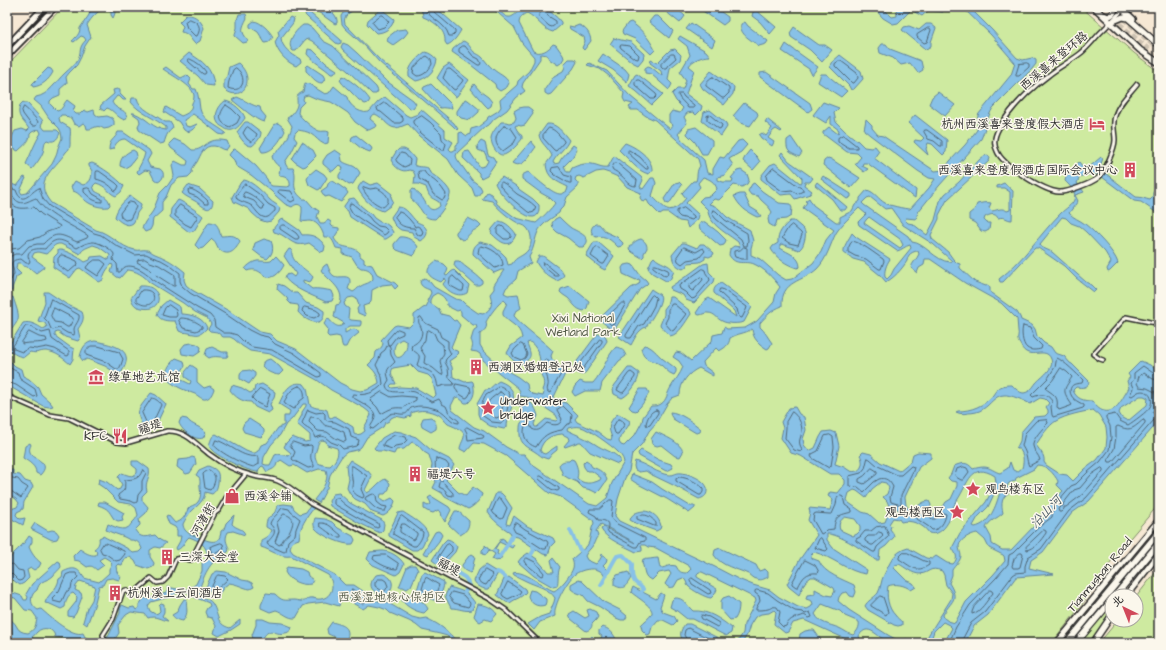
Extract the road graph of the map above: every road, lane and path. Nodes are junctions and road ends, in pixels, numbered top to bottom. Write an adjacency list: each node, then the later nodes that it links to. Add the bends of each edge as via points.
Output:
1 (44, 7): 9 (main road)
2 (55, 7): 10 (main road)
3 (1094, 7): 6 (main road)
4 (1115, 7): 6 (main road, via 1112,15)
5 (1123, 8): 7 (street, 西溪喜来登环路); 8 (main road)
6 (1103, 15): 7 (main road)
7 (1110, 22): 8 (main road, via 1128,18); 11 (main road, via 1140,50); 12 (street, 西溪喜来登环路, via 1081,53 1049,75 1020,102 998,130 995,140 996,151 1005,162 1044,188 1057,192 1068,191 1100,177 1113,151 1115,114)
8 (1159, 45)
9 (7, 46)
10 (7, 56)
11 (1159, 63)
12 (1137, 84)
13 (1159, 323): 14 (street, via 1126,317 1093,354)
14 (1101, 360)
15 (7, 396): 16 (street, 福堤, via 38,411 69,418 117,442 126,443 174,431 192,439 214,457)
16 (246, 474): 25 (street, 河渚街, via 215,513 191,560 176,559 168,577 161,583 151,578 132,595 126,590 123,591 113,619 103,635); 26 (street, 福堤, via 278,481 318,508 490,599 506,610)
17 (1159, 520): 27 (main road, Tianmushan Road)
18 (1159, 532): 28 (highway)
19 (1159, 543): 21 (highway)
20 (1159, 554): 22 (main road)
21 (1122, 588)
22 (1132, 588)
23 (1104, 610): 29 (highway)
24 (1104, 627): 30 (main road)
25 (105, 643)
26 (540, 643)
27 (1057, 643)
28 (1067, 643)
29 (1076, 643)
30 (1093, 643)

